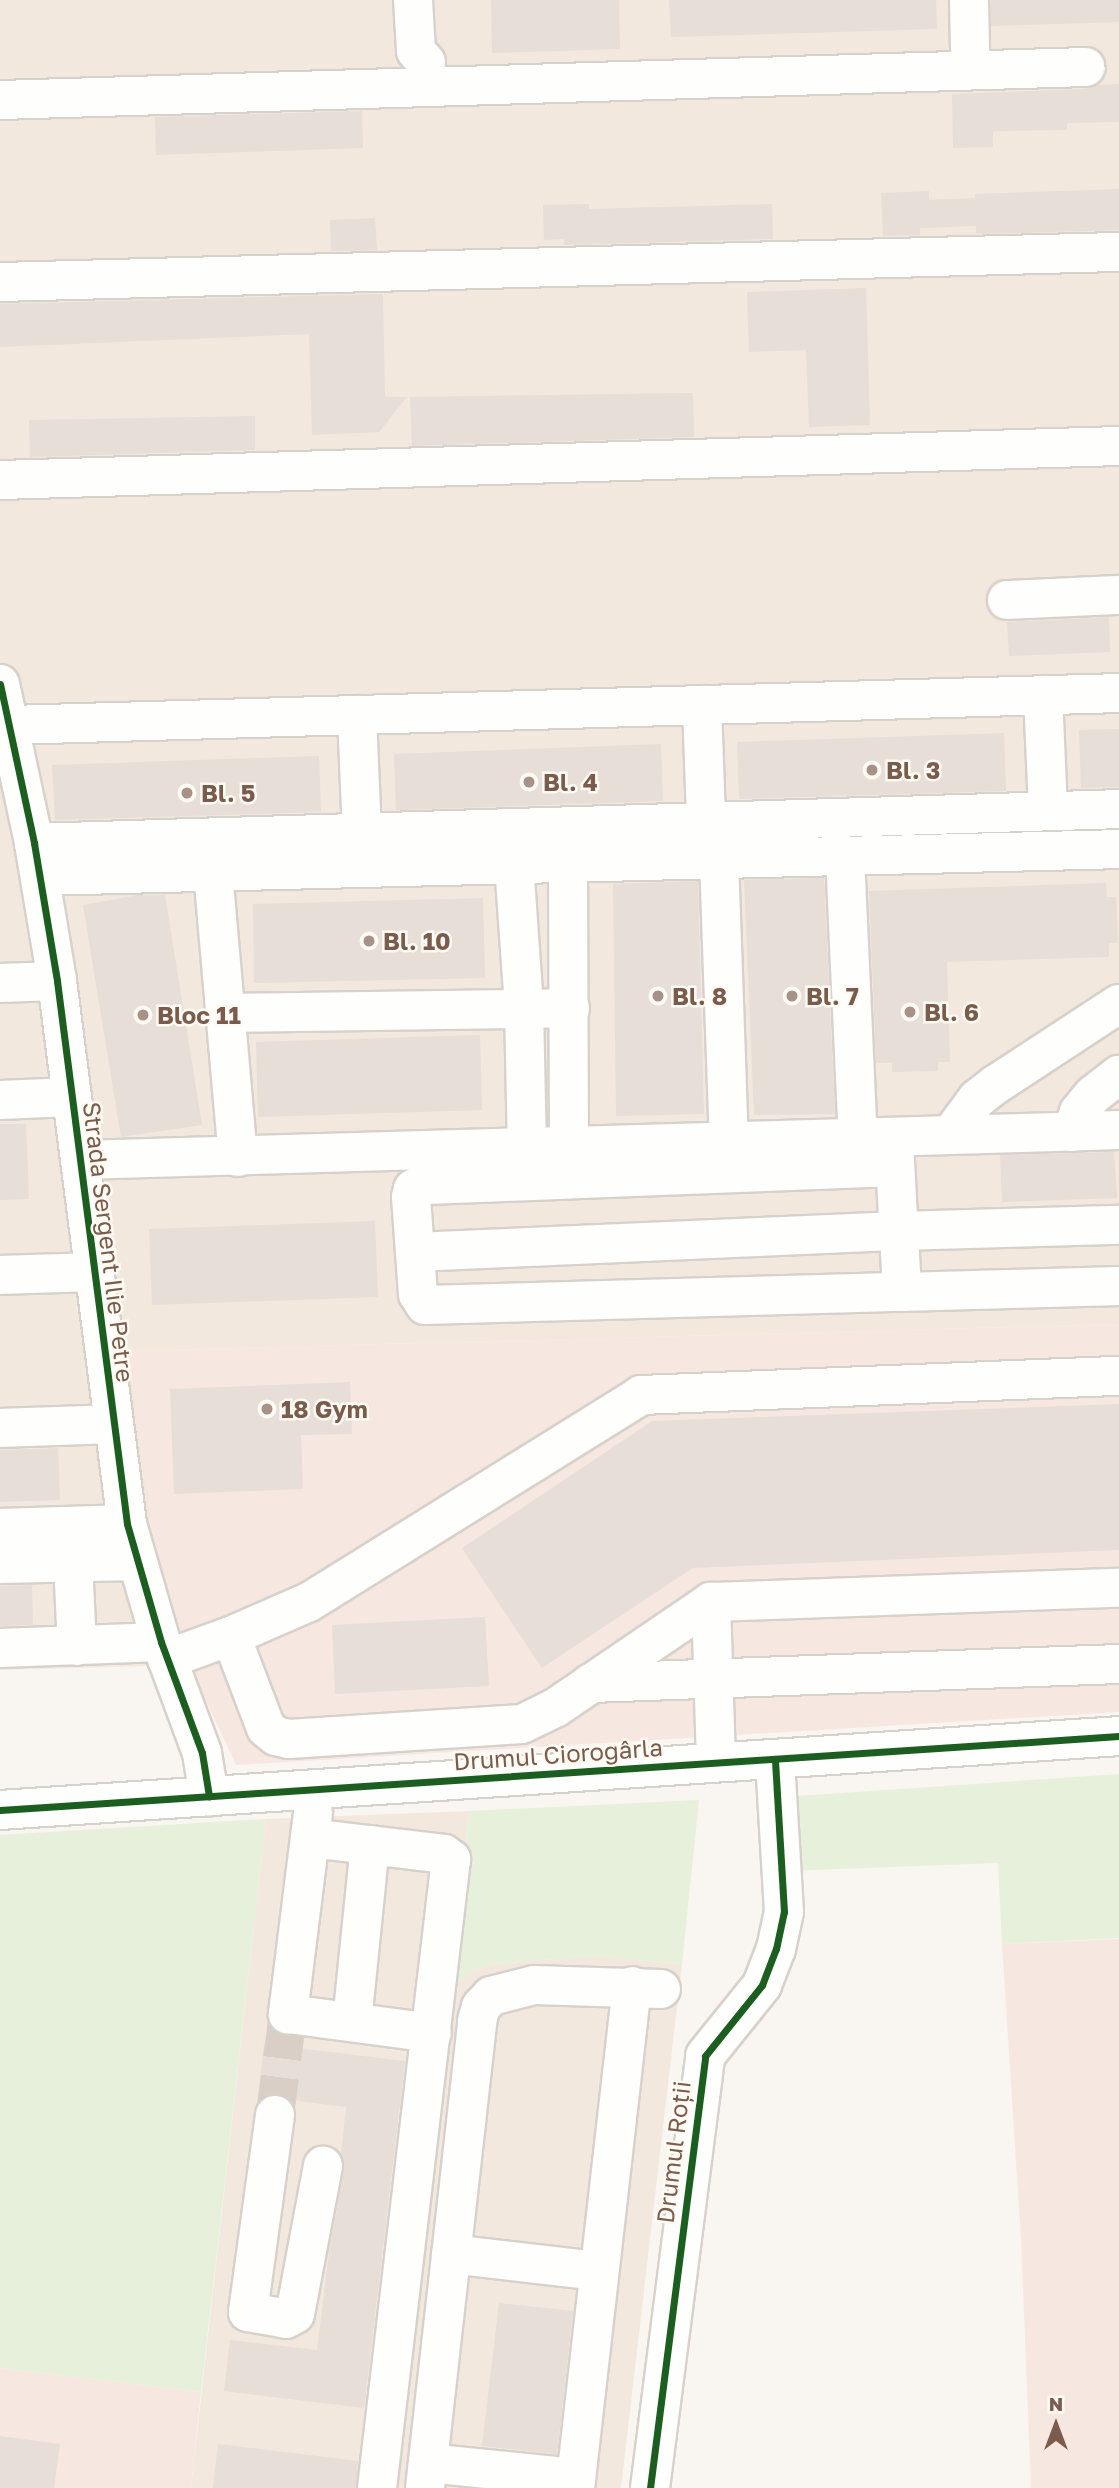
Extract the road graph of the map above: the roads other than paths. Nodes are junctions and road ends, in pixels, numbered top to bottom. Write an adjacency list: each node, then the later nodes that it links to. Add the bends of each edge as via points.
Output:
1 (413, 0): 4 (street, via 416,51)
2 (969, 0): 3 (street)
3 (970, 48)
4 (426, 62)
5 (1085, 67): 6 (street)
6 (0, 100)
7 (1119, 252): 8 (street)
8 (0, 282)
9 (1119, 446): 10 (street)
10 (0, 480)
11 (1119, 595): 12 (street)
12 (1007, 600)
13 (0, 684): 18 (street, Strada Sergent Ilie Petre)
14 (1119, 693): 15 (street)
15 (1042, 695): 16 (street); 20 (street)
16 (702, 705): 17 (street); 21 (street)
17 (357, 715): 18 (street); 22 (street)
18 (10, 725): 26 (street, Strada Sergent Ilie Petre)
19 (1119, 809): 20 (street)
20 (1048, 811): 21 (street)
21 (706, 822): 22 (street)
22 (362, 833): 26 (street)
23 (1119, 849): 24 (street)
24 (845, 856): 25 (street); 44 (street)
25 (719, 859): 27 (street); 42 (street)
26 (38, 860): 29 (street); 30 (street, Strada Sergent Ilie Petre)
27 (568, 863): 28 (street); 34 (street)
28 (514, 864): 29 (street); 33 (street)
29 (213, 872): 35 (street)
30 (57, 981): 31 (street); 37 (street, Strada Sergent Ilie Petre)
31 (0, 983)
32 (1119, 1004): 41 (street, via 995,1085)
33 (524, 1008): 34 (street); 35 (street); 45 (street)
34 (570, 1008): 43 (street)
35 (225, 1013): 46 (street)
36 (1119, 1075): 40 (street, via 1093,1095 1079,1112)
37 (71, 1097): 38 (street); 47 (street, Strada Sergent Ilie Petre)
38 (0, 1100)
39 (1119, 1130): 40 (street)
40 (1072, 1132): 41 (street)
41 (951, 1134): 44 (street)
42 (729, 1142): 43 (street); 44 (street)
43 (569, 1148): 45 (street)
44 (882, 1148): 49 (street); 50 (street, via 420,1185 411,1197)
45 (527, 1149): 46 (street)
46 (237, 1157): 47 (street)
47 (80, 1160): 51 (street, Strada Sergent Ilie Petre)
48 (1119, 1224): 49 (street)
49 (899, 1231): 50 (street); 54 (street)
50 (415, 1252): 54 (street, via 418,1294 425,1305)
51 (94, 1272): 52 (street); 56 (street, Strada Sergent Ilie Petre)
52 (0, 1275)
53 (1119, 1286): 54 (street)
54 (902, 1292)
55 (1119, 1376): 65 (street, via 640,1395 366,1569 309,1602)
56 (112, 1424): 57 (street); 58 (street, Strada Sergent Ilie Petre)
57 (0, 1428)
58 (127, 1524): 59 (street); 60 (street, Strada Sergent Ilie Petre)
59 (0, 1528)
60 (136, 1560): 61 (street); 68 (street, Strada Sergent Ilie Petre)
61 (73, 1562): 62 (street); 66 (street)
62 (0, 1564)
63 (1119, 1588): 64 (street)
64 (711, 1602): 70 (street); 71 (street)
65 (232, 1636): 68 (street); 71 (street, via 266,1728 289,1739 523,1724)
66 (77, 1646): 67 (street); 68 (street)
67 (0, 1648)
68 (164, 1651): 76 (street, Strada Sergent Ilie Petre, via 202,1752)
69 (1119, 1664): 70 (street)
70 (714, 1678): 71 (street); 74 (street)
71 (591, 1684)
72 (1119, 1737): 73 (street, Drumul Ciorogârla)
73 (775, 1759): 74 (street, Drumul Ciorogârla); 89 (street, Drumul Roții, via 784,1912 762,1985 705,2056)
74 (716, 1762): 75 (street, Drumul Ciorogârla)
75 (316, 1790): 76 (street, Drumul Ciorogârla); 78 (street)
76 (209, 1796): 77 (street, Drumul Ciorogârla)
77 (0, 1810)
78 (310, 1838): 79 (street); 80 (street, via 288,2014)
79 (370, 1845): 80 (street); 81 (street, via 444,1854 451,1859)
80 (352, 2022): 81 (street)
81 (432, 2033): 88 (street)
82 (275, 2115): 83 (street, via 248,2312 286,2319 295,2314)
83 (323, 2166)
84 (451, 2254): 85 (street); 85 (street, via 481,2007 491,1996 534,1985 646,1988); 86 (street)
85 (599, 2271): 87 (street)
86 (426, 2475): 87 (street)
87 (575, 2483)
88 (377, 2488)
89 (650, 2488)

